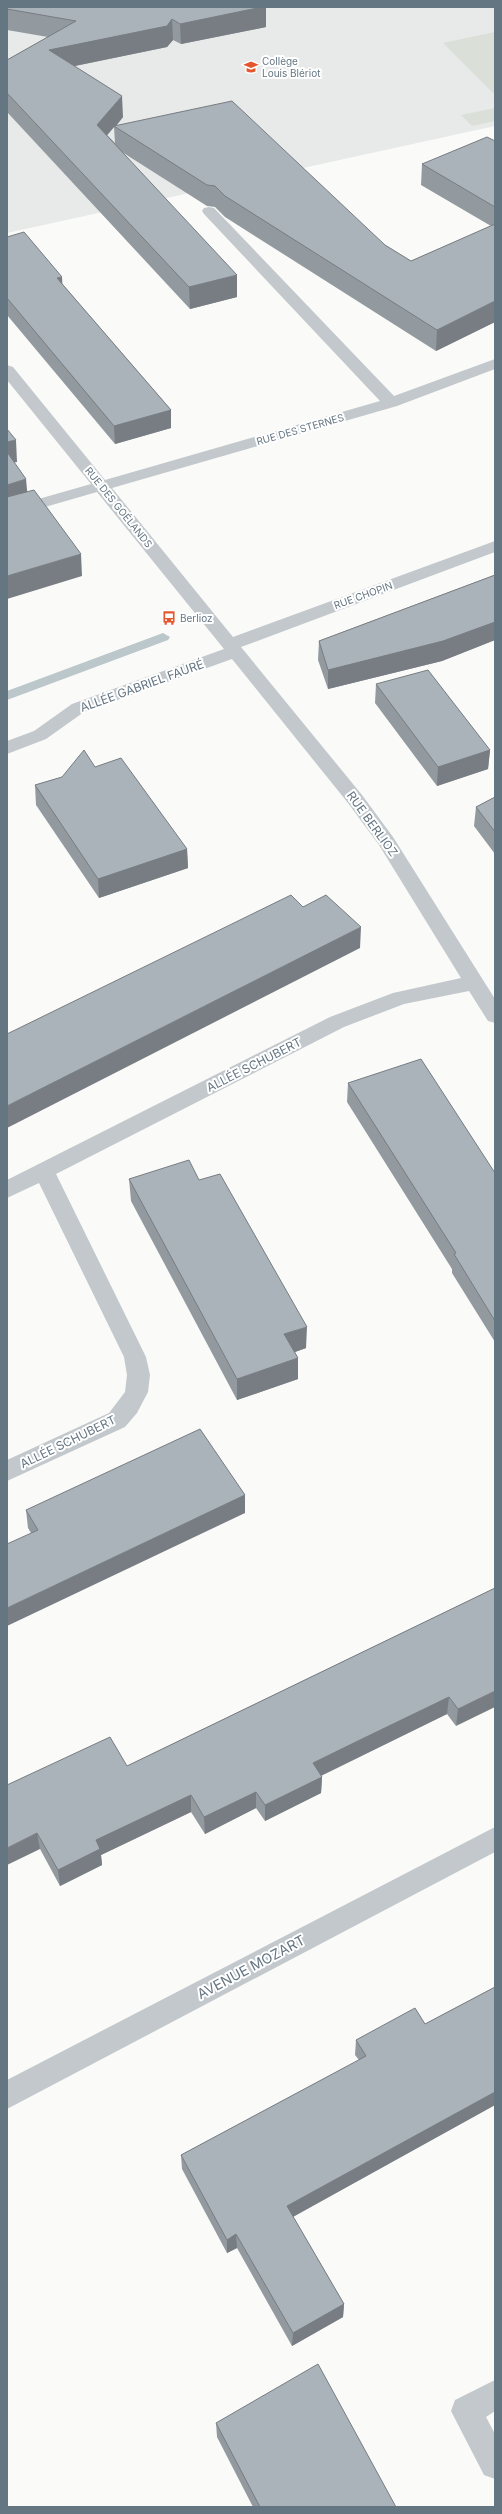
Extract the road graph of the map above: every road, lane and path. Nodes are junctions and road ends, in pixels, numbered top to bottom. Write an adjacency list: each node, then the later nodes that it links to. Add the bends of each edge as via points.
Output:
1 (209, 211): 4 (street)
2 (495, 364): 4 (street, RUE DES STERNES)
3 (7, 370): 5 (street, RUE DES GOÉLANDS)
4 (391, 402): 5 (street, RUE DES STERNES)
5 (102, 486): 6 (street, RUE DES STERNES); 8 (street, RUE DES GOÉLANDS)
6 (7, 513)
7 (495, 546): 8 (street, RUE CHOPIN)
8 (234, 648): 9 (street, ALLÉE GABRIEL FAURÉ, via 78,708 40,735); 10 (street, RUE BERLIOZ, via 386,841)
9 (7, 748)
10 (473, 982): 11 (street, RUE BERLIOZ); 12 (street, ALLÉE SCHUBERT, via 425,991 373,1006)
11 (495, 1016)
12 (44, 1171): 13 (street, ALLÉE SCHUBERT); 14 (street, ALLÉE SCHUBERT, via 135,1357 140,1371 140,1383 129,1409 117,1420)
13 (7, 1190)
14 (7, 1471)
15 (495, 1839): 16 (street, AVENUE MOZART)
16 (7, 2095)
17 (495, 2395): 18 (street, via 466,2412)
18 (495, 2464)

